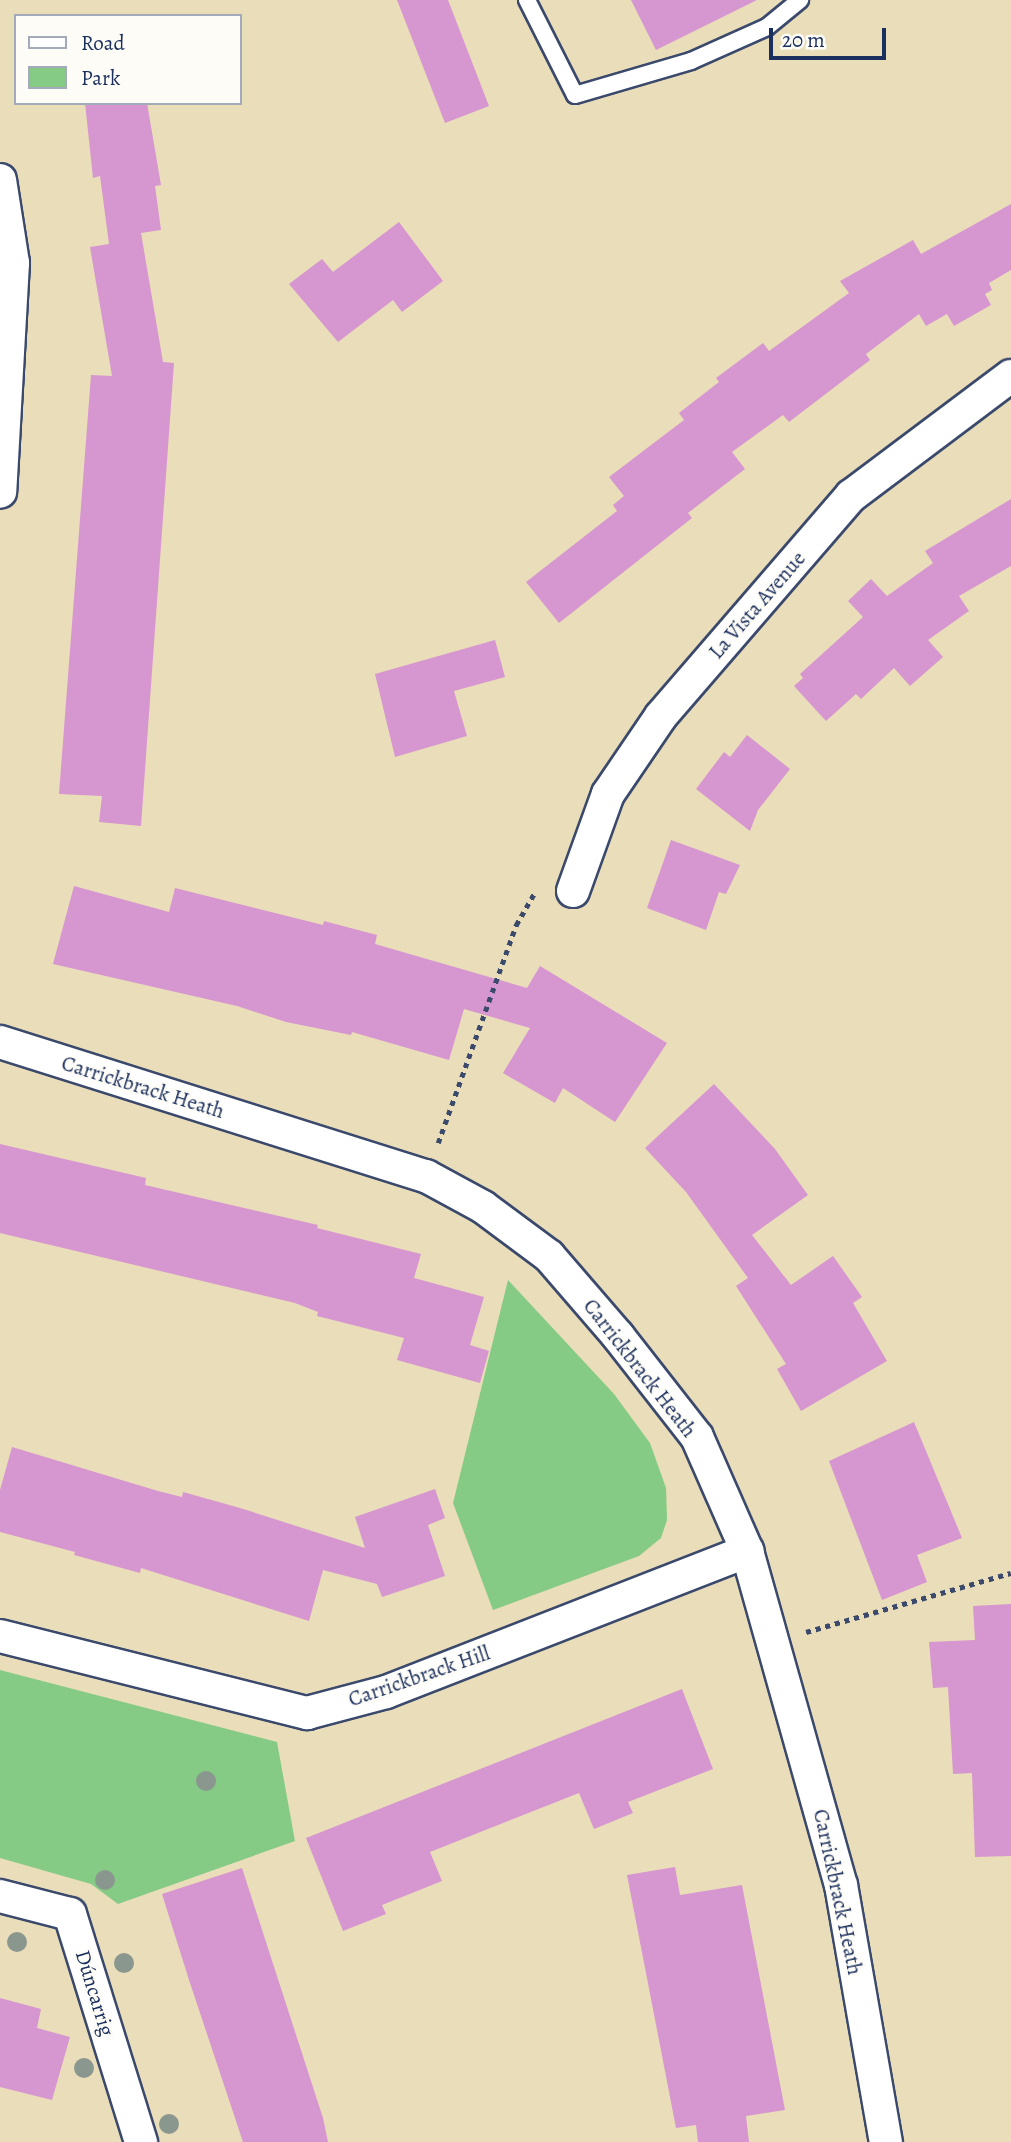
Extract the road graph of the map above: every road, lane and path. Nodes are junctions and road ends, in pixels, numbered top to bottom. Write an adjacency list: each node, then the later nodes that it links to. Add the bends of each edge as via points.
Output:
1 (527, 0): 2 (lane, via 575,95 691,61 767,27)
2 (800, 0)
3 (0, 180): 5 (street, via 13,263)
4 (1011, 376): 6 (street, La Vista Avenue, via 850,496 660,716 608,794)
5 (0, 492)
6 (573, 891): 8 (path, via 540,883 516,925)
7 (0, 1042): 8 (street, Carrickbrack Heath)
8 (426, 1175): 9 (street, Carrickbrack Heath, via 483,1207 548,1256 618,1336 697,1437)
9 (747, 1551): 11 (street, Carrickbrack Hill, via 386,1692 307,1713); 12 (street, Carrickbrack Heath)
10 (1011, 1573): 12 (path)
11 (0, 1636)
12 (775, 1641): 15 (street, Carrickbrack Heath, via 841,1885)
13 (0, 1896): 14 (street, Dúncarrig, via 70,1914)
14 (141, 2142)
15 (886, 2142)

